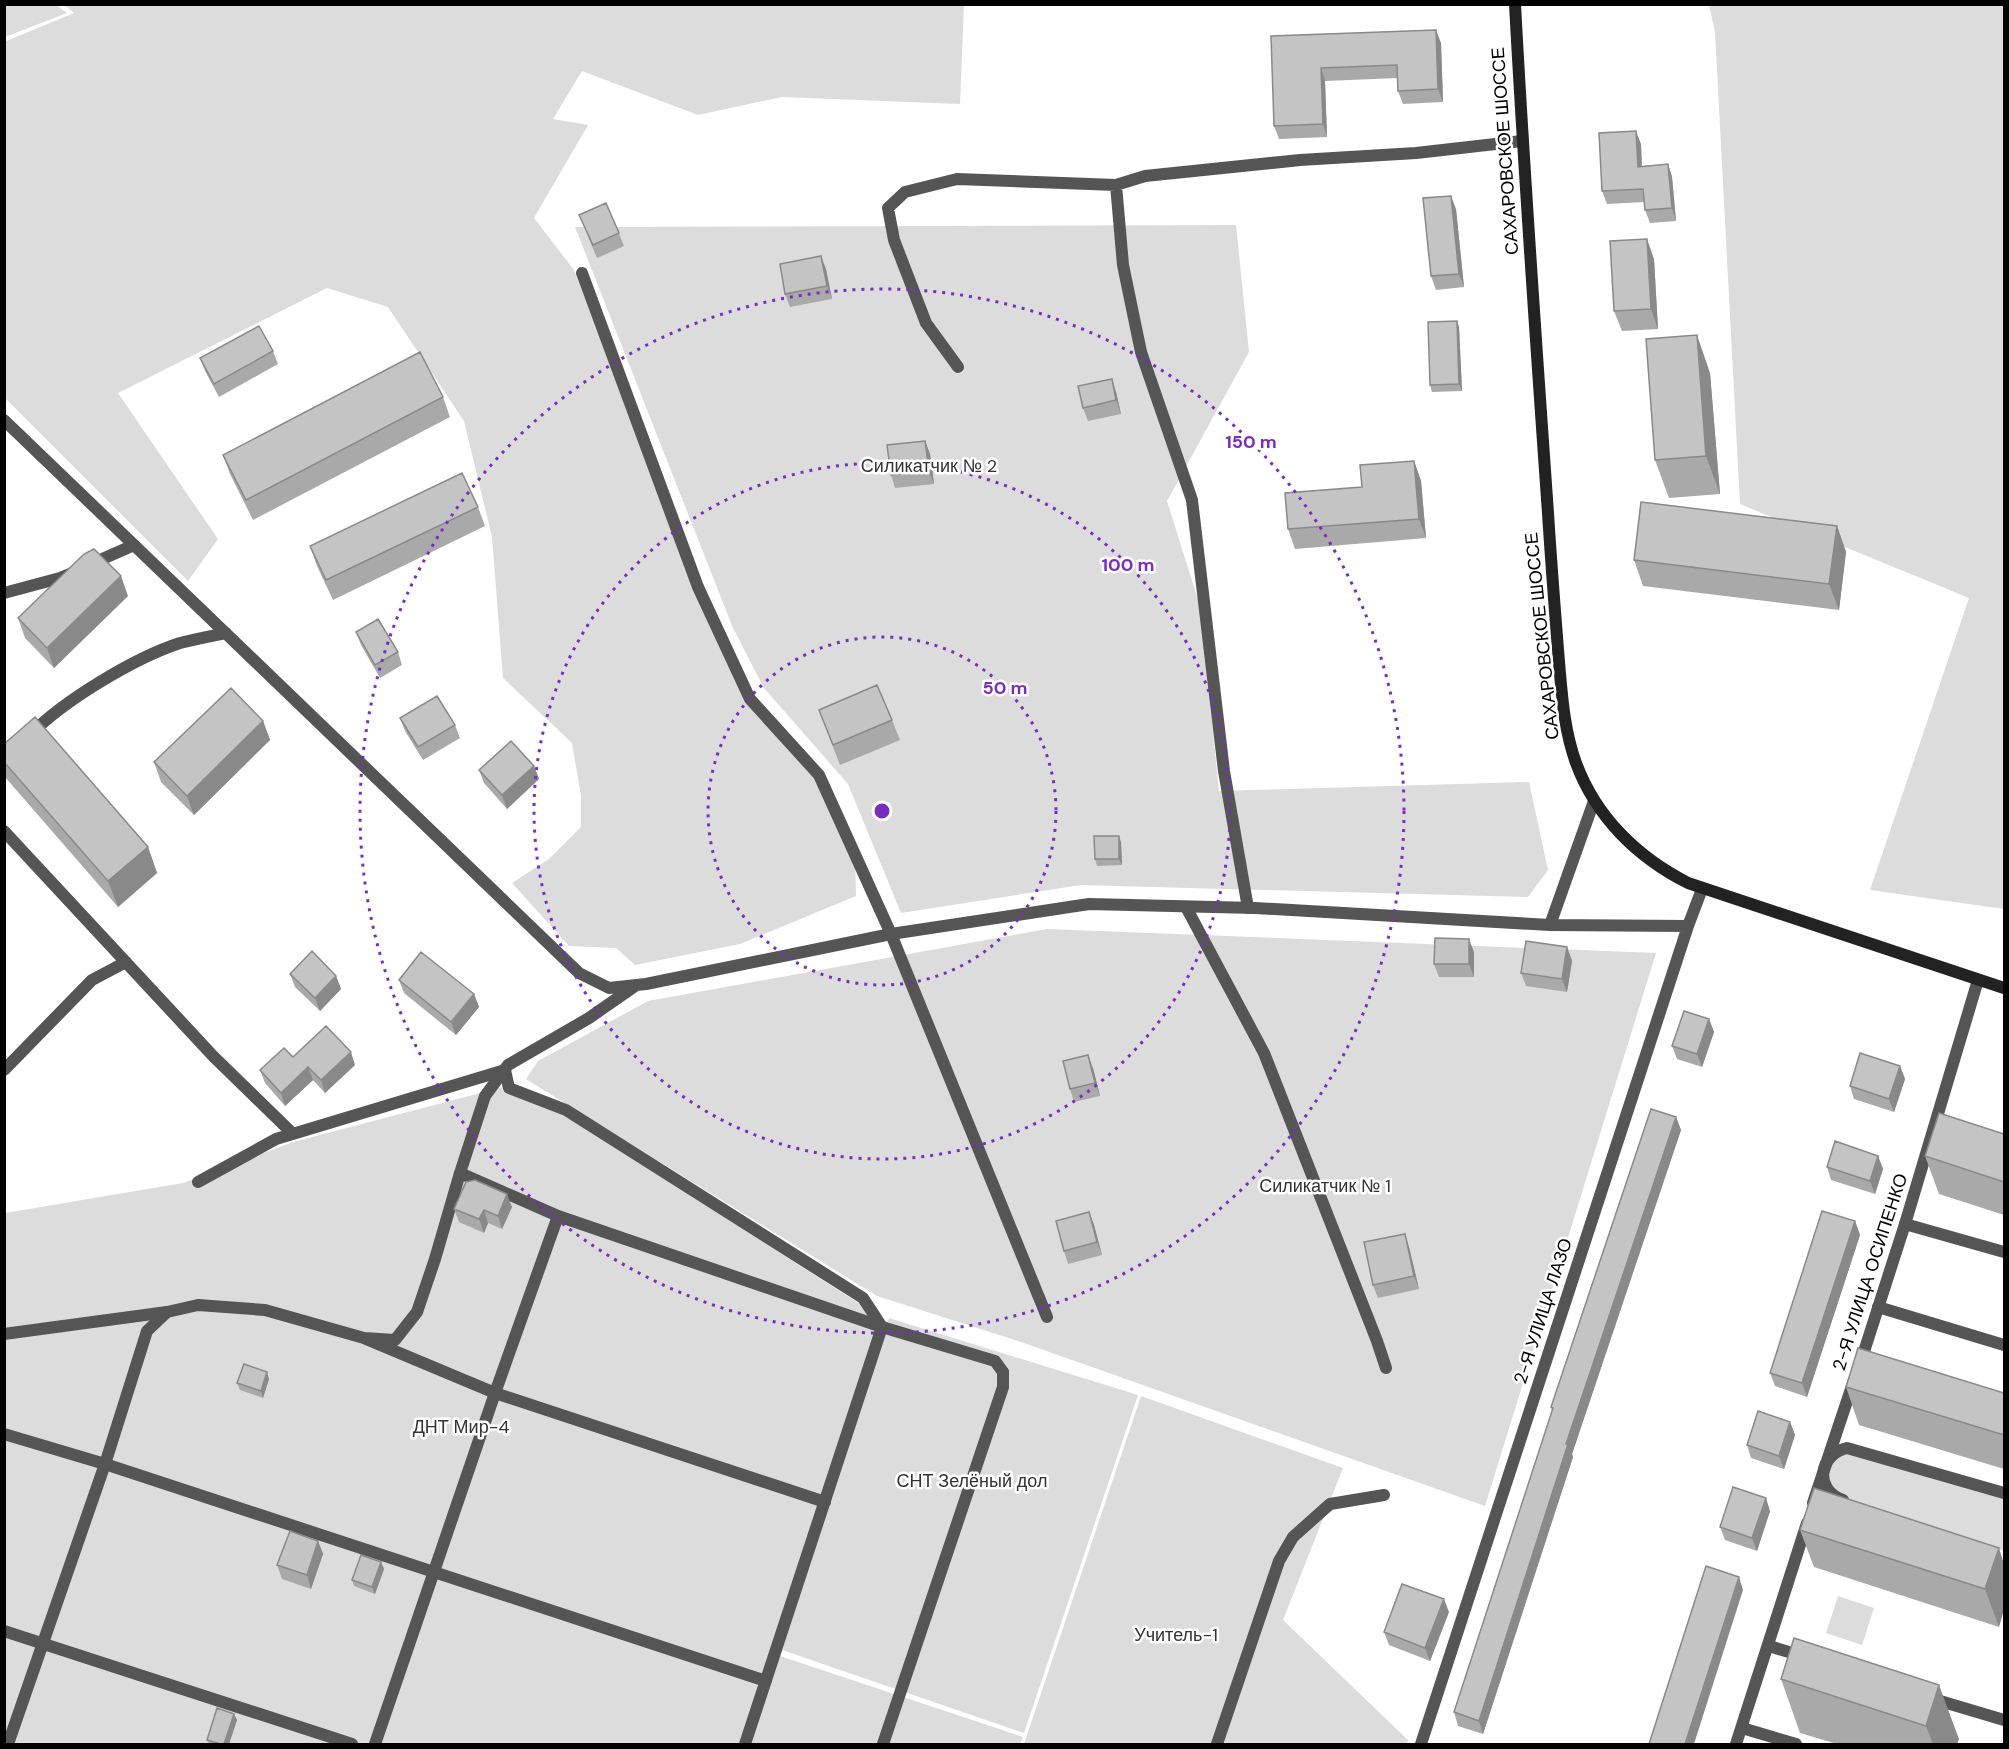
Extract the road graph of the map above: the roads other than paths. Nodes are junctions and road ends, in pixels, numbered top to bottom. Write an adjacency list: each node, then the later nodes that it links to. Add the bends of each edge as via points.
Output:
1 (1515, 4): 2 (main road, САХАРОВСКОЕ ШОССЕ)
2 (1522, 141): 3 (street, via 1416,153 1300,159 1145,176); 11 (main road, САХАРОВСКОЕ ШОССЕ, via 1564,709 1576,763)
3 (1116, 185): 5 (street, via 957,179 905,192 888,208 894,240 926,323); 15 (street, via 1123,265 1142,352 1192,500 1224,771)
4 (582, 273): 18 (street, via 698,587 750,699 819,775)
5 (958, 367)
6 (4, 420): 7 (street)
7 (134, 545): 8 (street, via 60,578); 9 (street)
8 (4, 592)
9 (226, 633): 10 (street, via 180,643 92,687 39,726); 21 (street, via 579,973 609,988)
10 (18, 748)
11 (1594, 801): 13 (main road, САХАРОВСКОЕ ШОССЕ, via 1641,854); 16 (street)
12 (4, 831): 19 (street)
13 (1702, 889): 17 (street, 2-Я УЛИЦА ЛАЗО); 20 (main road, САХАРОВСКОЕ ШОССЕ)
14 (1186, 907): 15 (street); 18 (street, via 1089,904); 38 (street, via 1264,1053)
15 (1248, 908): 16 (street)
16 (1550, 925): 17 (street)
17 (1688, 926): 62 (street, 2-Я УЛИЦА ЛАЗО)
18 (891, 934): 21 (street); 33 (street)
19 (126, 963): 23 (street, via 92,980); 25 (street)
20 (1977, 980): 22 (main road, САХАРОВСКОЕ ШОССЕ); 29 (street, 2-Я УЛИЦА ОСИПЕНКО)
21 (636, 985): 24 (street)
22 (2004, 988)
23 (4, 1070)
24 (505, 1070): 25 (street); 26 (street, via 485,1096); 34 (street, via 509,1088 566,1110 863,1298)
25 (293, 1134): 27 (street, via 276,1139)
26 (460, 1173): 28 (street); 36 (street, via 417,1312 395,1340)
27 (198, 1182)
28 (558, 1216): 34 (street); 39 (street)
29 (1905, 1224): 30 (street); 31 (street, 2-Я УЛИЦА ОСИПЕНКО)
30 (2004, 1252)
31 (1878, 1307): 37 (street); 41 (street, 2-Я УЛИЦА ОСИПЕНКО, via 1867,1359)
32 (167, 1312): 35 (street); 36 (street, via 198,1305 265,1310); 42 (street, via 147,1331)
33 (1047, 1317)
34 (882, 1327): 45 (street); 60 (street, via 995,1361 1003,1372 1004,1387)
35 (4, 1334)
36 (364, 1338): 39 (street)
37 (2004, 1346)
38 (1386, 1368)
39 (495, 1393): 45 (street); 47 (street)
40 (4, 1434): 42 (street)
41 (1826, 1462): 43 (street, via 1837,1451 1847,1448); 46 (street, via 1824,1487 1832,1496); 50 (street, 2-Я УЛИЦА ОСИПЕНКО)
42 (105, 1464): 47 (street); 49 (street)
43 (2004, 1493)
44 (1384, 1495): 61 (street, via 1330,1504 1293,1537 1279,1561)
45 (825, 1503): 52 (street)
46 (1859, 1505)
47 (434, 1572): 52 (street); 58 (street)
48 (4, 1631): 49 (street)
49 (43, 1644): 56 (street); 57 (street)
50 (1769, 1646): 51 (street); 55 (street, 2-Я УЛИЦА ОСИПЕНКО)
51 (1814, 1660)
52 (766, 1681): 59 (street)
53 (1915, 1693): 54 (street)
54 (2004, 1720)
55 (1742, 1728): 63 (street, 2-Я УЛИЦА ОСИПЕНКО); 64 (street)
56 (8, 1744)
57 (352, 1744)
58 (375, 1744)
59 (745, 1744)
60 (883, 1744)
61 (1217, 1744)
62 (1421, 1744)
63 (1736, 1744)
64 (1796, 1744)

